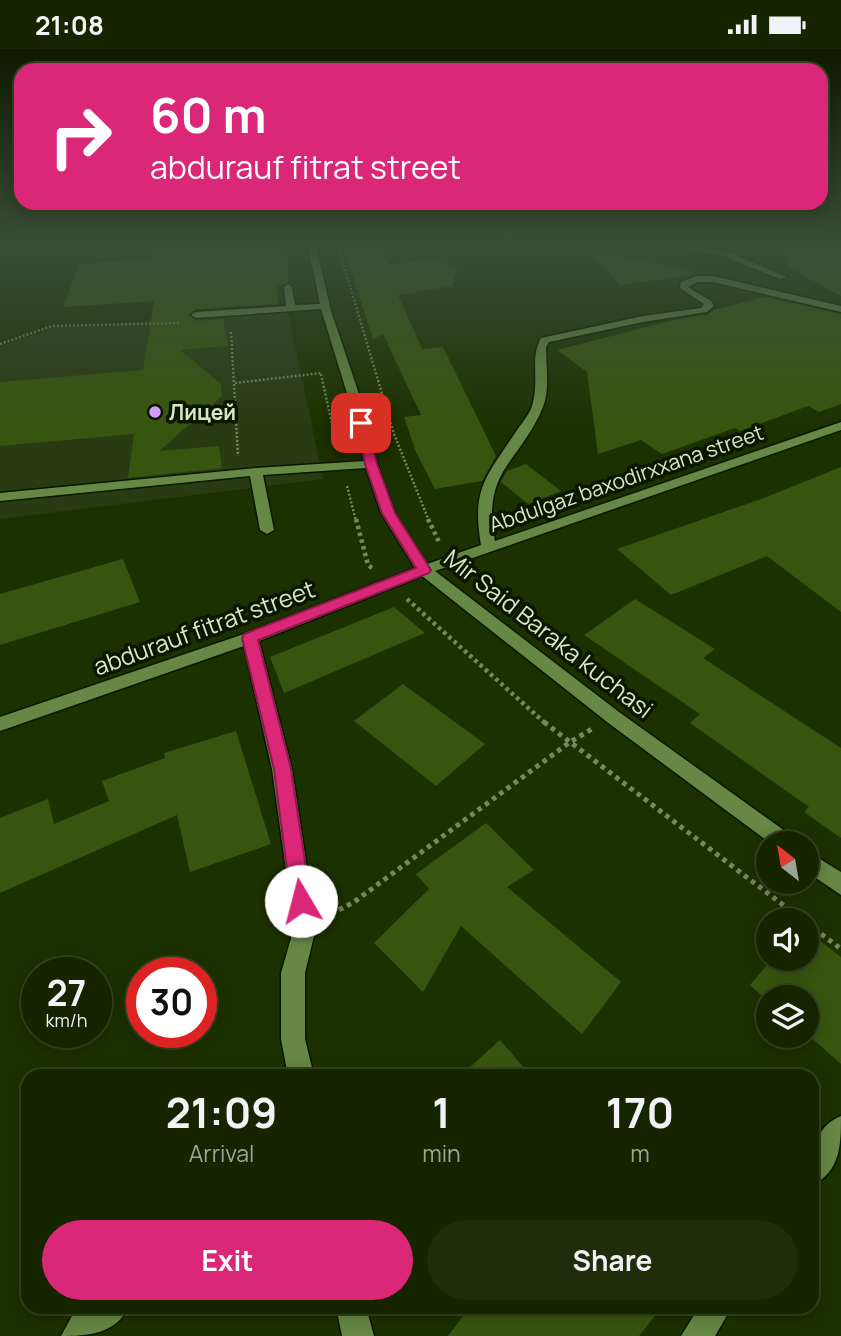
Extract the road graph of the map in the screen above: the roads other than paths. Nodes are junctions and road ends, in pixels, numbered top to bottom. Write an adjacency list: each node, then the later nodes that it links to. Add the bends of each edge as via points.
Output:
1 (324, 306): 4 (street)
2 (325, 306): 7 (street, Mir Said Baraka kuchasi)
3 (709, 306): 11 (street, via 545,340 539,403 489,479 482,500)
4 (291, 308): 5 (street)
5 (192, 319)
6 (841, 426): 11 (street, Abdulgaz baxodirxxana street)
7 (371, 464): 8 (street); 12 (street, Mir Said Baraka kuchasi, via 388,513)
8 (257, 473): 9 (street); 10 (street)
9 (0, 497)
10 (267, 530)
11 (489, 548): 12 (street, Abdulgaz baxodirxxana street)
12 (424, 570): 13 (street, abdurauf fitrat street); 15 (street, Mir Said Baraka kuchasi)
13 (250, 638): 14 (street, abdurauf fitrat street); 18 (street, via 282,769 305,928 293,973 293,1039)
14 (0, 724)
15 (769, 831)
16 (819, 869): 17 (street)
17 (841, 885)
18 (299, 1069)
19 (841, 1129): 20 (street)
20 (819, 1161)
21 (101, 1314): 24 (street, via 85,1323)
22 (353, 1314): 25 (street)
23 (712, 1314): 26 (street)
24 (77, 1336)
25 (358, 1336)
26 (697, 1336)

